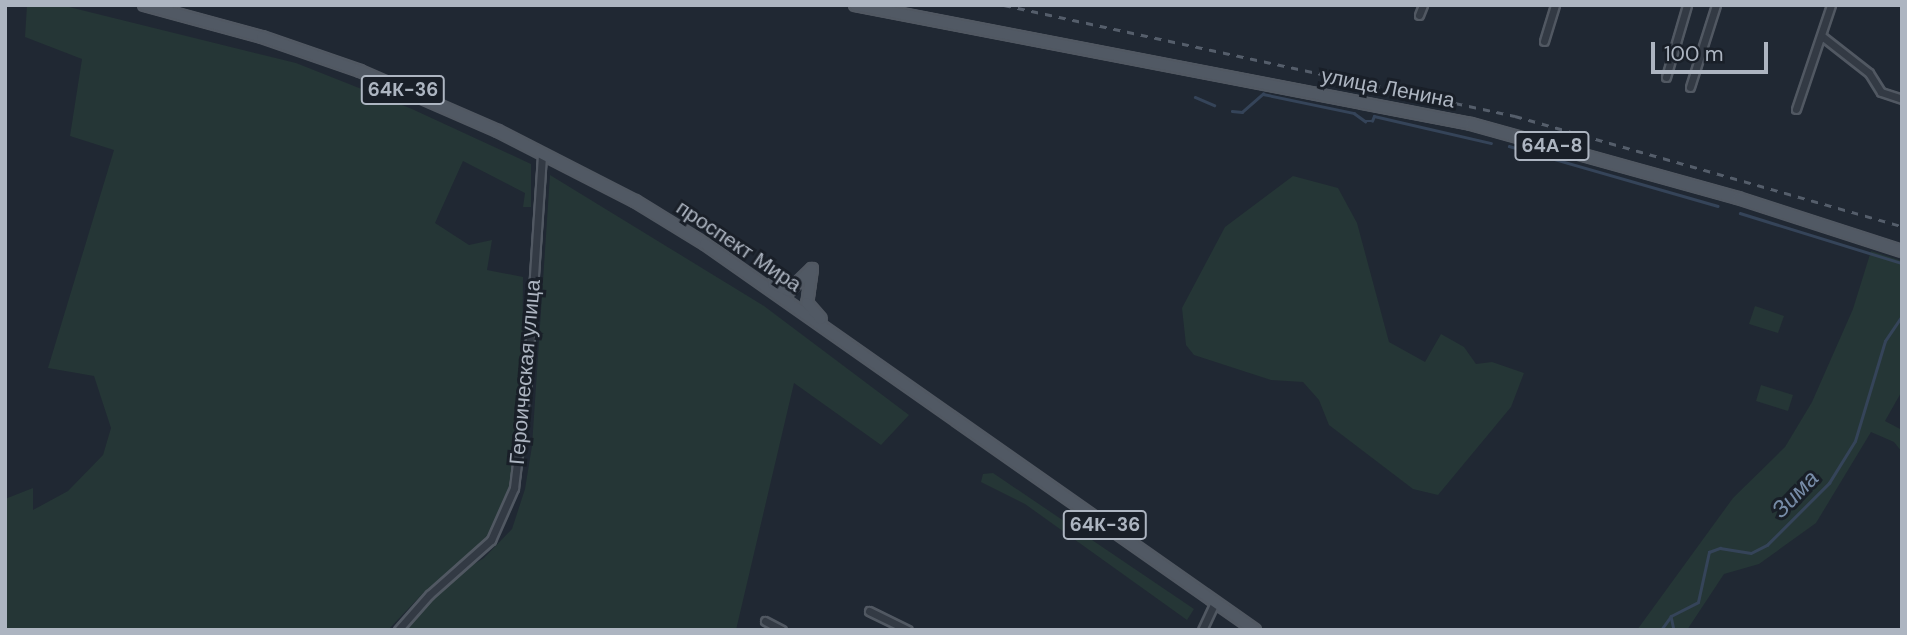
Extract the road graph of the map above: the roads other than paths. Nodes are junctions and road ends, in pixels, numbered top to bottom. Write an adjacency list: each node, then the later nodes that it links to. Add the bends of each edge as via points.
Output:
1 (144, 5): 15 (main road, проспект Мира / 64К-36, via 262,37 349,67)
2 (855, 5): 16 (main road, улица Ленина / 64А-8, via 1471,124 1738,198)
3 (1423, 5): 8 (street)
4 (1555, 5): 10 (street)
5 (1687, 5): 11 (street)
6 (1716, 5): 12 (street)
7 (1831, 5): 9 (street)
8 (1419, 15)
9 (1823, 37): 13 (street, via 1869,74 1881,92); 14 (street)
10 (1544, 41)
11 (1666, 76)
12 (1689, 87)
13 (1902, 99)
14 (1796, 109)
15 (542, 153): 18 (main road, проспект Мира / 64К-36, via 635,201); 24 (street, Героическая улица, via 523,432 514,488 491,540 429,595)
16 (1902, 251)
17 (813, 267): 18 (main road, via 789,291); 19 (main road); 20 (main road, via 807,303)
18 (740, 269): 19 (main road, проспект Мира / 64К-36)
19 (794, 306): 20 (main road, проспект Мира / 64К-36)
20 (848, 345): 21 (main road, проспект Мира / 64К-36)
21 (1215, 602): 27 (street); 28 (main road, проспект Мира / 64К-36)
22 (869, 611): 26 (street)
23 (765, 621): 25 (street)
24 (398, 630)
25 (782, 630)
26 (908, 630)
27 (1202, 630)
28 (1255, 630)

